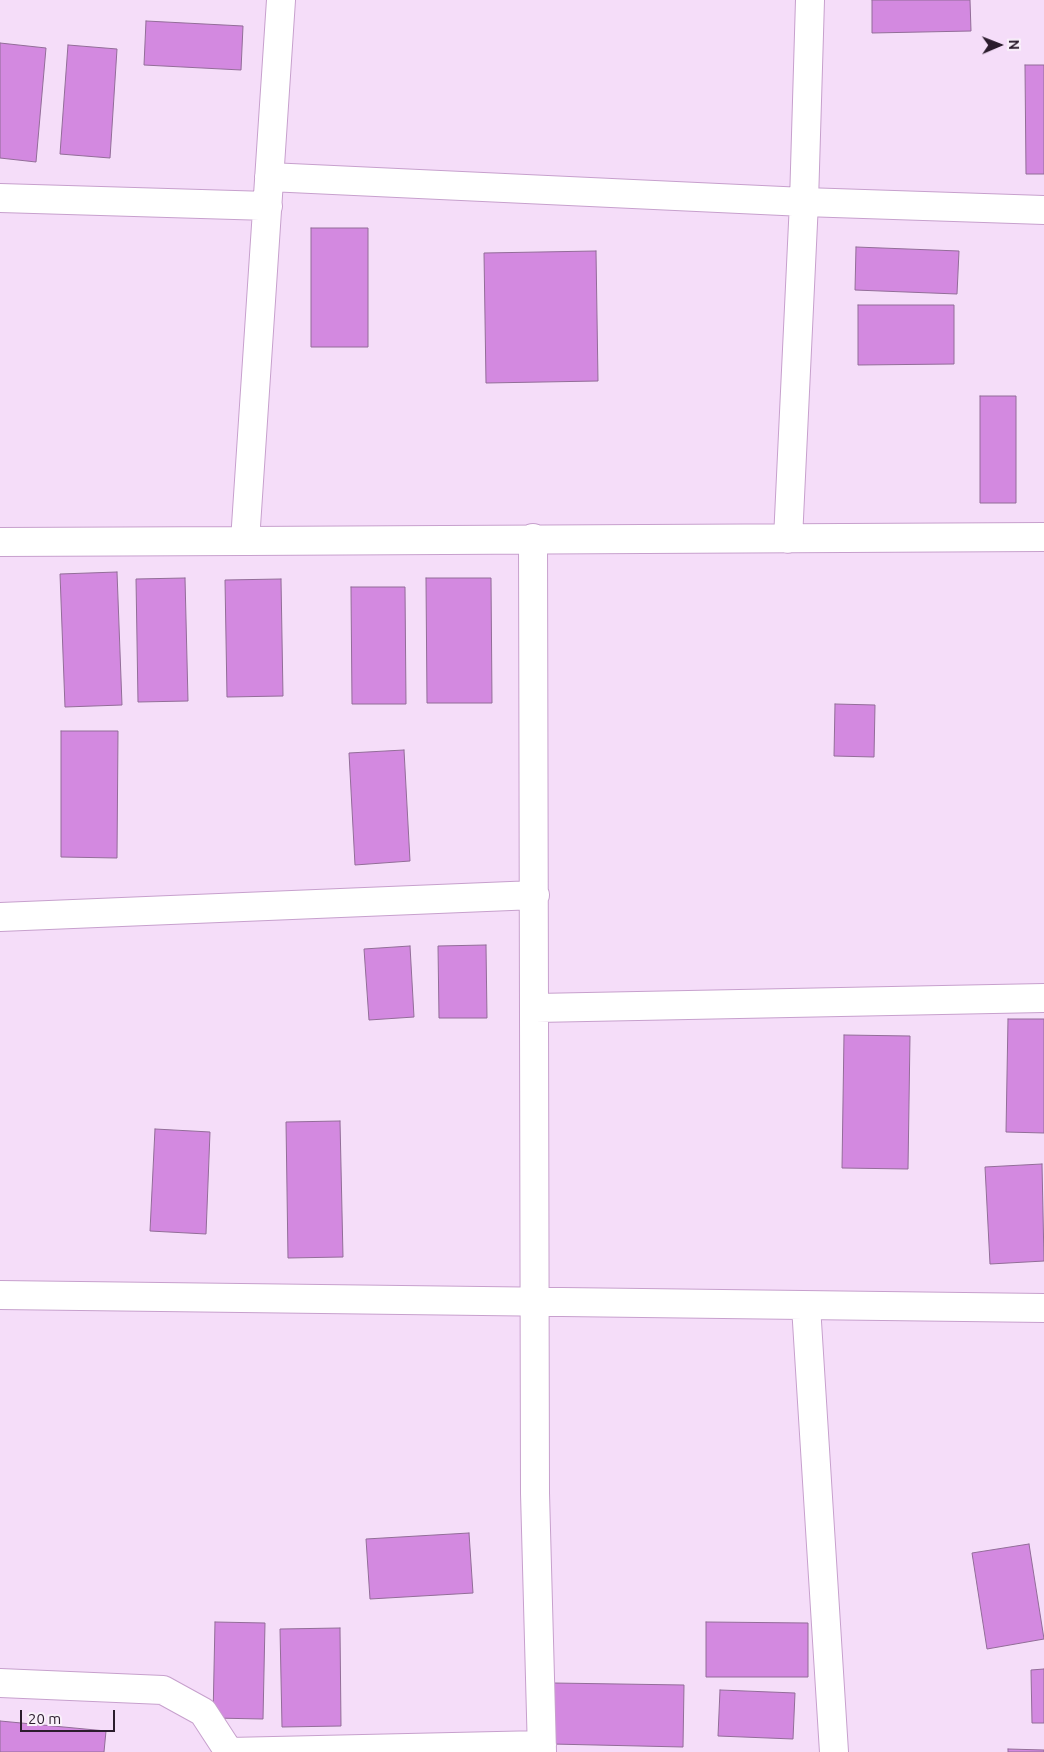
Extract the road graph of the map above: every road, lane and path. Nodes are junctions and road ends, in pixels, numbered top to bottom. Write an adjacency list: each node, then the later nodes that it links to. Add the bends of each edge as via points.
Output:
1 (281, 0): 3 (street)
2 (810, 0): 5 (street)
3 (269, 177): 5 (street); 6 (street)
4 (0, 198): 6 (street)
5 (804, 202): 7 (street); 10 (street)
6 (268, 206): 11 (street)
7 (1044, 210)
8 (1044, 537): 10 (street)
9 (534, 538): 10 (street); 11 (street); 13 (street)
10 (788, 539)
11 (245, 541): 12 (street)
12 (0, 542)
13 (536, 895): 14 (street); 16 (street)
14 (0, 917)
15 (1044, 998): 16 (street)
16 (536, 1008): 18 (street)
17 (0, 1295): 18 (street)
18 (536, 1301): 19 (street); 22 (street, via 535,1493)
19 (806, 1306): 20 (street); 24 (street)
20 (1044, 1308)
21 (0, 1683): 23 (street, via 163,1690 202,1712)
22 (542, 1749): 23 (street)
23 (229, 1752)
24 (834, 1752)

